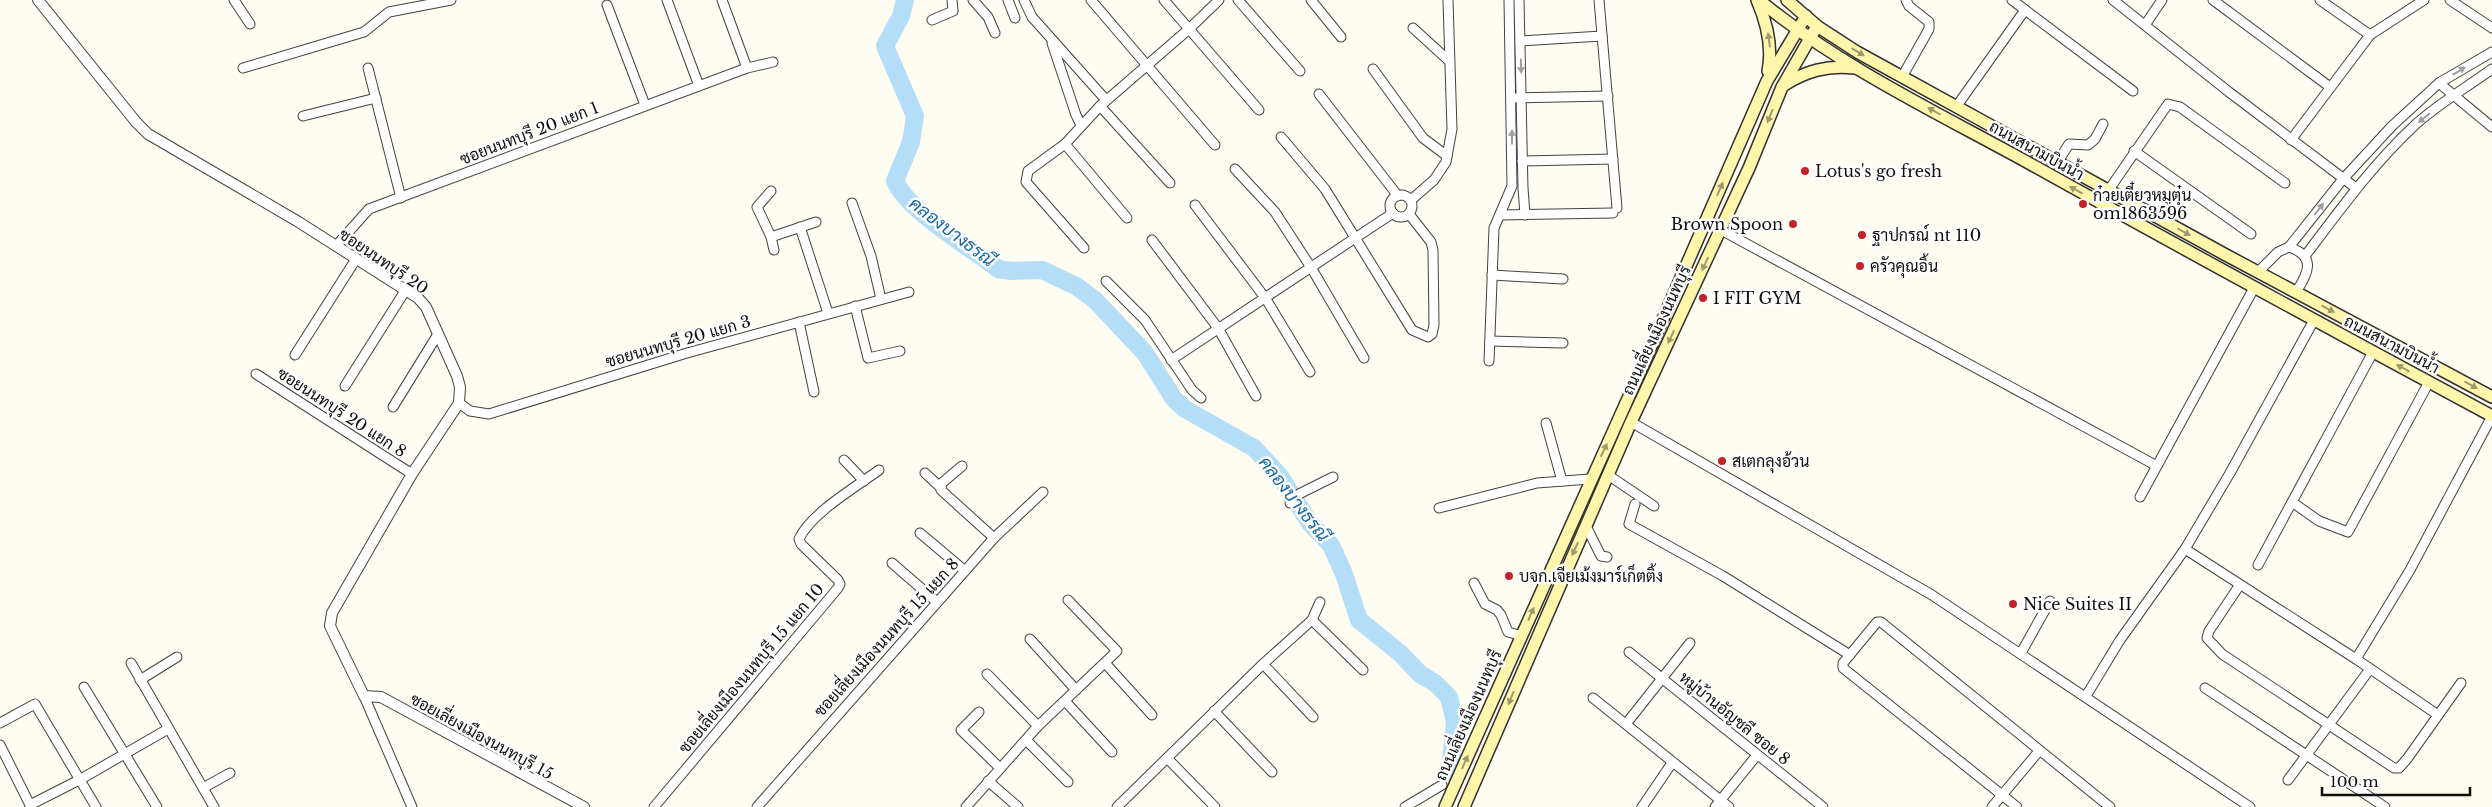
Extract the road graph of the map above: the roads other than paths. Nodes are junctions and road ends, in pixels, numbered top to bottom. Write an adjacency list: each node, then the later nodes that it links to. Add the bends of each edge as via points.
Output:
1 (38, 0): 114 (street, ซอยนนทบุรี 20, via 148,134)
2 (234, 0): 34 (street)
3 (451, 0): 52 (street, via 389,12 364,32)
4 (667, 0): 62 (street)
5 (722, 0): 54 (street)
6 (952, 0): 33 (street, via 953,11)
7 (973, 0): 41 (street, via 988,17)
8 (1008, 0): 32 (street)
9 (1024, 0): 45 (street, via 1032,17)
10 (1091, 0): 51 (street)
11 (1164, 0): 39 (street)
12 (1218, 0): 39 (street)
13 (1238, 0): 58 (street)
14 (1311, 0): 44 (street)
15 (1448, 0): 49 (street)
16 (1510, 0): 70 (street)
17 (1519, 0): 47 (street)
18 (1599, 0): 43 (street)
19 (1758, 0): 40 (main road, ถนนสนามบินน้ำ); 60 (main road, one-way to 19, via 1771,58 1769,36)
20 (1787, 0): 31 (main road, ถนนสนามบินน้ำ)
21 (1906, 0): 59 (street, via 1929,22 1929,29)
22 (2012, 0): 30 (street)
23 (2113, 0): 35 (street)
24 (2162, 0): 35 (street)
25 (2213, 0): 64 (street)
26 (2320, 0): 42 (street)
27 (2424, 0): 42 (street)
28 (2450, 0): 38 (street)
29 (607, 5): 72 (street)
30 (2025, 10): 65 (street); 73 (street)
31 (1806, 16): 36 (main road, ถนนสนามบินน้ำ); 40 (main road, ถนนเลี่ยงเมืองนนทบุรี)
32 (1015, 18)
33 (932, 20)
34 (250, 24)
35 (2145, 25): 80 (street)
36 (1817, 26): 46 (main road, ถนนเลี่ยงเมืองนนทบุรี); 59 (main road, ถนนสนามบินน้ำ, one-way to 59)
37 (1414, 28): 49 (street)
38 (2492, 28)
39 (1189, 29): 51 (street); 74 (street)
40 (1796, 31): 46 (main road, ถนนสนามบินน้ำ); 60 (main road, ถนนเลี่ยงเมืองนนทบุรี)
41 (995, 33)
42 (2370, 35): 64 (street)
43 (1602, 36): 47 (street); 68 (street)
44 (1341, 37)
45 (1051, 39): 71 (street); 77 (street)
46 (1809, 39): 56 (main road, ถนนสนามบินน้ำ); 63 (main road, ถนนเลี่ยงเมืองนนทบุรี)
47 (1520, 40): 70 (street, one-way to 70)
48 (2492, 52): 61 (street, one-way to 48)
49 (1448, 60): 84 (street, via 1452,129)
50 (773, 62): 54 (street, ซอยนนทบุรี 20 แยก 1)
51 (1145, 65): 71 (street); 82 (street)
52 (243, 68)
53 (368, 68): 69 (street)
54 (746, 68): 62 (street, ซอยนนทบุรี 20 แยก 1)
55 (1373, 69): 84 (street, via 1423,138)
56 (1860, 69): 63 (main road, via 1827,67 1801,74); 122 (main road, ถนนสนามบินน้ำ, one-way to 56)
57 (2492, 69): 67 (street)
58 (1300, 71)
59 (1902, 76): 73 (main road, ถนนสนามบินน้ำ)
60 (1767, 80): 169 (main road, ถนนเลี่ยงเมืองนนทบุรี, one-way to 60)
61 (2439, 83): 67 (street); 89 (street, via 2392,126)
62 (698, 86): 72 (street, ซอยนนทบุรี 20 แยก 1)
63 (1782, 87): 109 (main road, ถนนเลี่ยงเมืองนนทบุรี, one-way to 109)
64 (2330, 87): 80 (street)
65 (2133, 91)
66 (1319, 94): 97 (street)
67 (2452, 95): 78 (street); 94 (street, one-way to 94, via 2415,125)
68 (1608, 96): 70 (street); 85 (street)
69 (376, 98): 75 (street); 98 (street)
70 (1517, 98): 86 (street); 92 (street, one-way to 70)
71 (1103, 103): 77 (street); 91 (street)
72 (644, 105): 98 (street, ซอยนนทบุรี 20 แยก 1)
73 (1956, 107): 87 (main road, ถนนสนามบินน้ำ)
74 (1259, 110)
75 (303, 116)
76 (2103, 124): 87 (street, via 2095,140 2088,145 2069,144)
77 (1081, 125): 81 (street)
78 (2492, 127)
79 (1281, 137): 112 (street, via 1323,186)
80 (2291, 140): 89 (street)
81 (1065, 144): 106 (street); 116 (street, via 1028,171 1026,182)
82 (1215, 145)
83 (2134, 151): 90 (street, via 2166,106 2172,104); 96 (street); 110 (street)
84 (1447, 156): 99 (street, via 1434,180)
85 (1613, 159): 86 (street); 105 (street, via 1615,211)
86 (1522, 161): 93 (street)
87 (2057, 163): 96 (main road, ถนนสนามบินน้ำ)
88 (1235, 169): 121 (street, via 1274,212)
89 (2343, 179): 94 (street); 115 (street, one-way to 89)
90 (2285, 183)
91 (1170, 184)
92 (1512, 186): 93 (street); 104 (street)
93 (1522, 188): 105 (street)
94 (2356, 188): 119 (street)
95 (772, 191): 111 (street, via 757,207)
96 (2108, 191): 118 (main road, ถนนสนามบินน้ำ, one-way to 118)
97 (1398, 196): 99 (street); 102 (street, via 1390,205)
98 (401, 198): 114 (street, ซอยนนทบุรี 20 แยก 1, via 370,210)
99 (1410, 200): 103 (street, via 1412,208)
100 (852, 203): 131 (street)
101 (1195, 205): 132 (street)
102 (1393, 214): 103 (street, via 1402,217); 112 (street)
103 (1409, 214): 112 (street, via 1431,242 1433,250 1434,331 1428,337 1412,330)
104 (1500, 215): 105 (street); 124 (street, via 1494,228)
105 (1525, 215)
106 (1127, 218)
107 (816, 222): 108 (street)
108 (800, 227): 111 (street); 134 (street)
109 (1720, 230): 159 (main road, ถนนเลี่ยงเมืองนนทบุรี, one-way to 159); 163 (street)
110 (2251, 234)
111 (771, 237): 117 (street)
112 (1357, 238): 121 (street)
113 (1152, 240): 137 (street)
114 (336, 246): 120 (street, ซอยนนทบุรี 20)
115 (2290, 247): 119 (street); 123 (street, via 2278,252)
116 (1084, 248)
117 (774, 250)
118 (2226, 255): 122 (main road); 123 (main road, ถนนสนามบินน้ำ)
119 (2305, 256): 130 (street, via 2307,272)
120 (356, 259): 128 (street, ซอยนนทบุรี 20); 143 (street)
121 (1312, 269): 132 (street); 144 (street)
122 (2218, 269): 127 (main road, ถนนสนามบินน้ำ)
123 (2258, 272): 130 (main road, ถนนสนามบินน้ำ)
124 (1492, 275): 125 (street); 139 (street)
125 (1563, 279)
126 (1106, 281): 145 (street, via 1145,320)
127 (2254, 288): 135 (main road, ถนนสนามบินน้ำ); 163 (street)
128 (405, 291): 138 (street, ซอยนนทบุรี 20, via 422,301); 151 (street)
129 (909, 292): 131 (street, ซอยนนทบุรี 20 แยก 3)
130 (2296, 292): 147 (main road, ถนนสนามบินน้ำ, one-way to 147)
131 (880, 299): 133 (street, ซอยนนทบุรี 20 แยก 3)
132 (1266, 299): 137 (street); 148 (street)
133 (855, 306): 134 (street, ซอยนนทบุรี 20 แยก 3); 141 (street, via 868,358)
134 (828, 313): 136 (street, ซอยนนทบุรี 20 แยก 3)
135 (2314, 320): 142 (main road, ถนนสนามบินน้ำ); 183 (street)
136 (799, 322): 152 (street); 156 (street, ซอยนนทบุรี 20 แยก 3, via 489,414 470,411)
137 (1218, 328): 145 (street); 153 (street)
138 (438, 334): 156 (street, ซอยนนทบุรี 20, via 457,376); 157 (street)
139 (1490, 341): 140 (street); 146 (street)
140 (1562, 343)
141 (900, 351)
142 (2373, 352): 150 (main road, ถนนสนามบินน้ำ, one-way to 142); 176 (street)
143 (295, 355)
144 (1364, 358)
145 (1171, 360): 155 (street)
146 (1489, 361)
147 (2437, 367): 150 (main road); 154 (main road, ถนนสนามบินน้ำ, one-way to 154)
148 (1310, 372)
149 (256, 374): 166 (street, ซอยนนทบุรี 20 แยก 8)
150 (2429, 382): 158 (main road, ถนนสนามบินน้ำ); 176 (street, via 2348,532 2320,521)
151 (345, 386)
152 (814, 392)
153 (1256, 396)
154 (2492, 397)
155 (1201, 398)
156 (459, 403): 166 (street)
157 (393, 407)
158 (2492, 416): 203 (street, via 2410,570)
159 (1631, 422): 167 (main road, ถนนเลี่ยงเมืองนนทบุรี); 200 (street, via 1932,595)
160 (1546, 423): 171 (street)
161 (844, 460): 170 (street)
162 (962, 466): 172 (street)
163 (2157, 466): 174 (street)
164 (879, 470): 170 (street, ซอยเลี่ยงเมืองนนทบุรี 15 แยก 10)
165 (925, 473): 172 (street)
166 (412, 474): 216 (street, via 330,619 332,633)
167 (1608, 475): 178 (street); 180 (main road, ถนนเลี่ยงเมืองนนทบุรี)
168 (1332, 477): 175 (street)
169 (1590, 479): 171 (street); 195 (main road, ถนนเลี่ยงเมืองนนทบุรี, one-way to 169)
170 (864, 481): 256 (street, ซอยเลี่ยงเมืองนนทบุรี 15 แยก 10, via 824,511 799,539 838,580 838,588)
171 (1562, 481): 179 (street, via 1529,485)
172 (940, 487): 182 (street)
173 (1043, 492): 182 (street, ซอยเลี่ยงเมืองนนทบุรี 15 แยก 8)
174 (2140, 497)
175 (1290, 502)
176 (2292, 502): 186 (street)
177 (1635, 504): 201 (street, via 1629,524 1723,576)
178 (1654, 506)
179 (1439, 508)
180 (1586, 526): 184 (street, via 1601,556); 198 (main road, ถนนเลี่ยงเมืองนนทบุรี, one-way to 198)
181 (920, 534): 187 (street)
182 (994, 538): 187 (street, ซอยเลี่ยงเมืองนนทบุรี 15 แยก 8)
183 (2185, 549): 189 (street); 217 (street, via 2120,640)
184 (1607, 557)
185 (892, 563): 192 (street)
186 (2258, 565)
187 (965, 571): 192 (street, ซอยเลี่ยงเมืองนนทบุรี 15 แยก 8)
188 (1474, 584): 195 (street, via 1485,604 1501,614 1508,632)
189 (2239, 586): 203 (street); 227 (street, via 2209,631 2207,638 2210,643)
190 (1068, 600): 204 (street, via 1118,651)
191 (2050, 601): 200 (street)
192 (937, 602): 257 (street, ซอยเลี่ยงเมืองนนทบุรี 15 แยก 8)
193 (1320, 602): 194 (street)
194 (1312, 620): 206 (street); 208 (street)
195 (1522, 636): 198 (main road, ถนนเลี่ยงเมืองนนทบุรี); 263 (main road, ถนนเลี่ยงเมืองนนทบุรี, one-way to 195)
196 (1030, 639): 215 (street)
197 (1690, 643): 210 (street)
198 (1530, 652): 264 (main road, ถนนเลี่ยงเมืองนนทบุรี, one-way to 264)
199 (1629, 652): 210 (street, หมู่บ้านอัญชลี ซอย 8)
200 (2021, 653): 217 (street)
201 (1850, 655): 232 (street, via 1874,625 1881,622); 248 (street, via 1842,668)
202 (177, 657): 211 (street)
203 (2356, 659): 207 (street)
204 (1105, 663): 215 (street); 222 (street)
205 (131, 664): 211 (street)
206 (1263, 664): 220 (street); 224 (street)
207 (2370, 669): 223 (street); 227 (street)
208 (1363, 670)
209 (987, 674): 228 (street)
210 (1662, 678): 226 (street); 235 (street, หมู่บ้านอัญชลี ซอย 8)
211 (140, 680): 229 (street)
212 (2461, 683): 223 (street)
213 (84, 687): 234 (street)
214 (2205, 688): 236 (street)
215 (1076, 690): 219 (street)
216 (364, 696): 254 (street); 255 (street, ซอยเลี่ยงเมืองนนทบุรี 15, via 381,697)
217 (2086, 696): 271 (street)
218 (1593, 698): 226 (street)
219 (1065, 701): 228 (street); 233 (street)
220 (1214, 711): 237 (street); 240 (street)
221 (979, 712): 239 (street, via 961,730)
222 (1152, 715)
223 (2438, 715): 227 (street, via 2399,768 2389,765)
224 (1314, 717)
225 (0, 723): 242 (street, via 35,704)
226 (1626, 724): 238 (street)
227 (2328, 724): 236 (street)
228 (1038, 726): 230 (street)
229 (168, 729): 234 (street); 247 (street)
230 (1026, 740): 239 (street); 245 (street)
231 (0, 745): 250 (street)
232 (2039, 751): 248 (street); 270 (street)
233 (1112, 752)
234 (125, 753): 242 (street); 252 (street)
235 (1756, 754): 249 (street); 267 (street, หมู่บ้านอัญชลี ซอย 8)
236 (2307, 754): 243 (street); 272 (street)
237 (1167, 758): 260 (street); 261 (street)
238 (1672, 763): 249 (street); 265 (street)
239 (1000, 768): 244 (street)
240 (1272, 772)
241 (230, 773): 247 (street)
242 (81, 779): 250 (street); 251 (street)
243 (2288, 780)
244 (988, 781): 258 (street); 259 (street)
245 (1068, 782)
246 (1442, 785): 262 (street)
247 (203, 788): 253 (street)
248 (2002, 794): 268 (street); 269 (street)
249 (1718, 804): 266 (street)
250 (30, 806)
251 (96, 807)
252 (157, 807)
253 (213, 807)
254 (412, 807)
255 (584, 807)
256 (654, 807)
257 (757, 807)
258 (966, 807)
259 (1018, 807)
260 (1117, 807)
261 (1215, 807)
262 (1405, 807)
263 (1445, 807)
264 (1464, 807)
265 (1642, 807)
266 (1729, 807)
267 (1823, 807)
268 (1992, 807)
269 (2017, 807)
270 (2110, 807)
271 (2250, 807)
272 (2385, 807)

